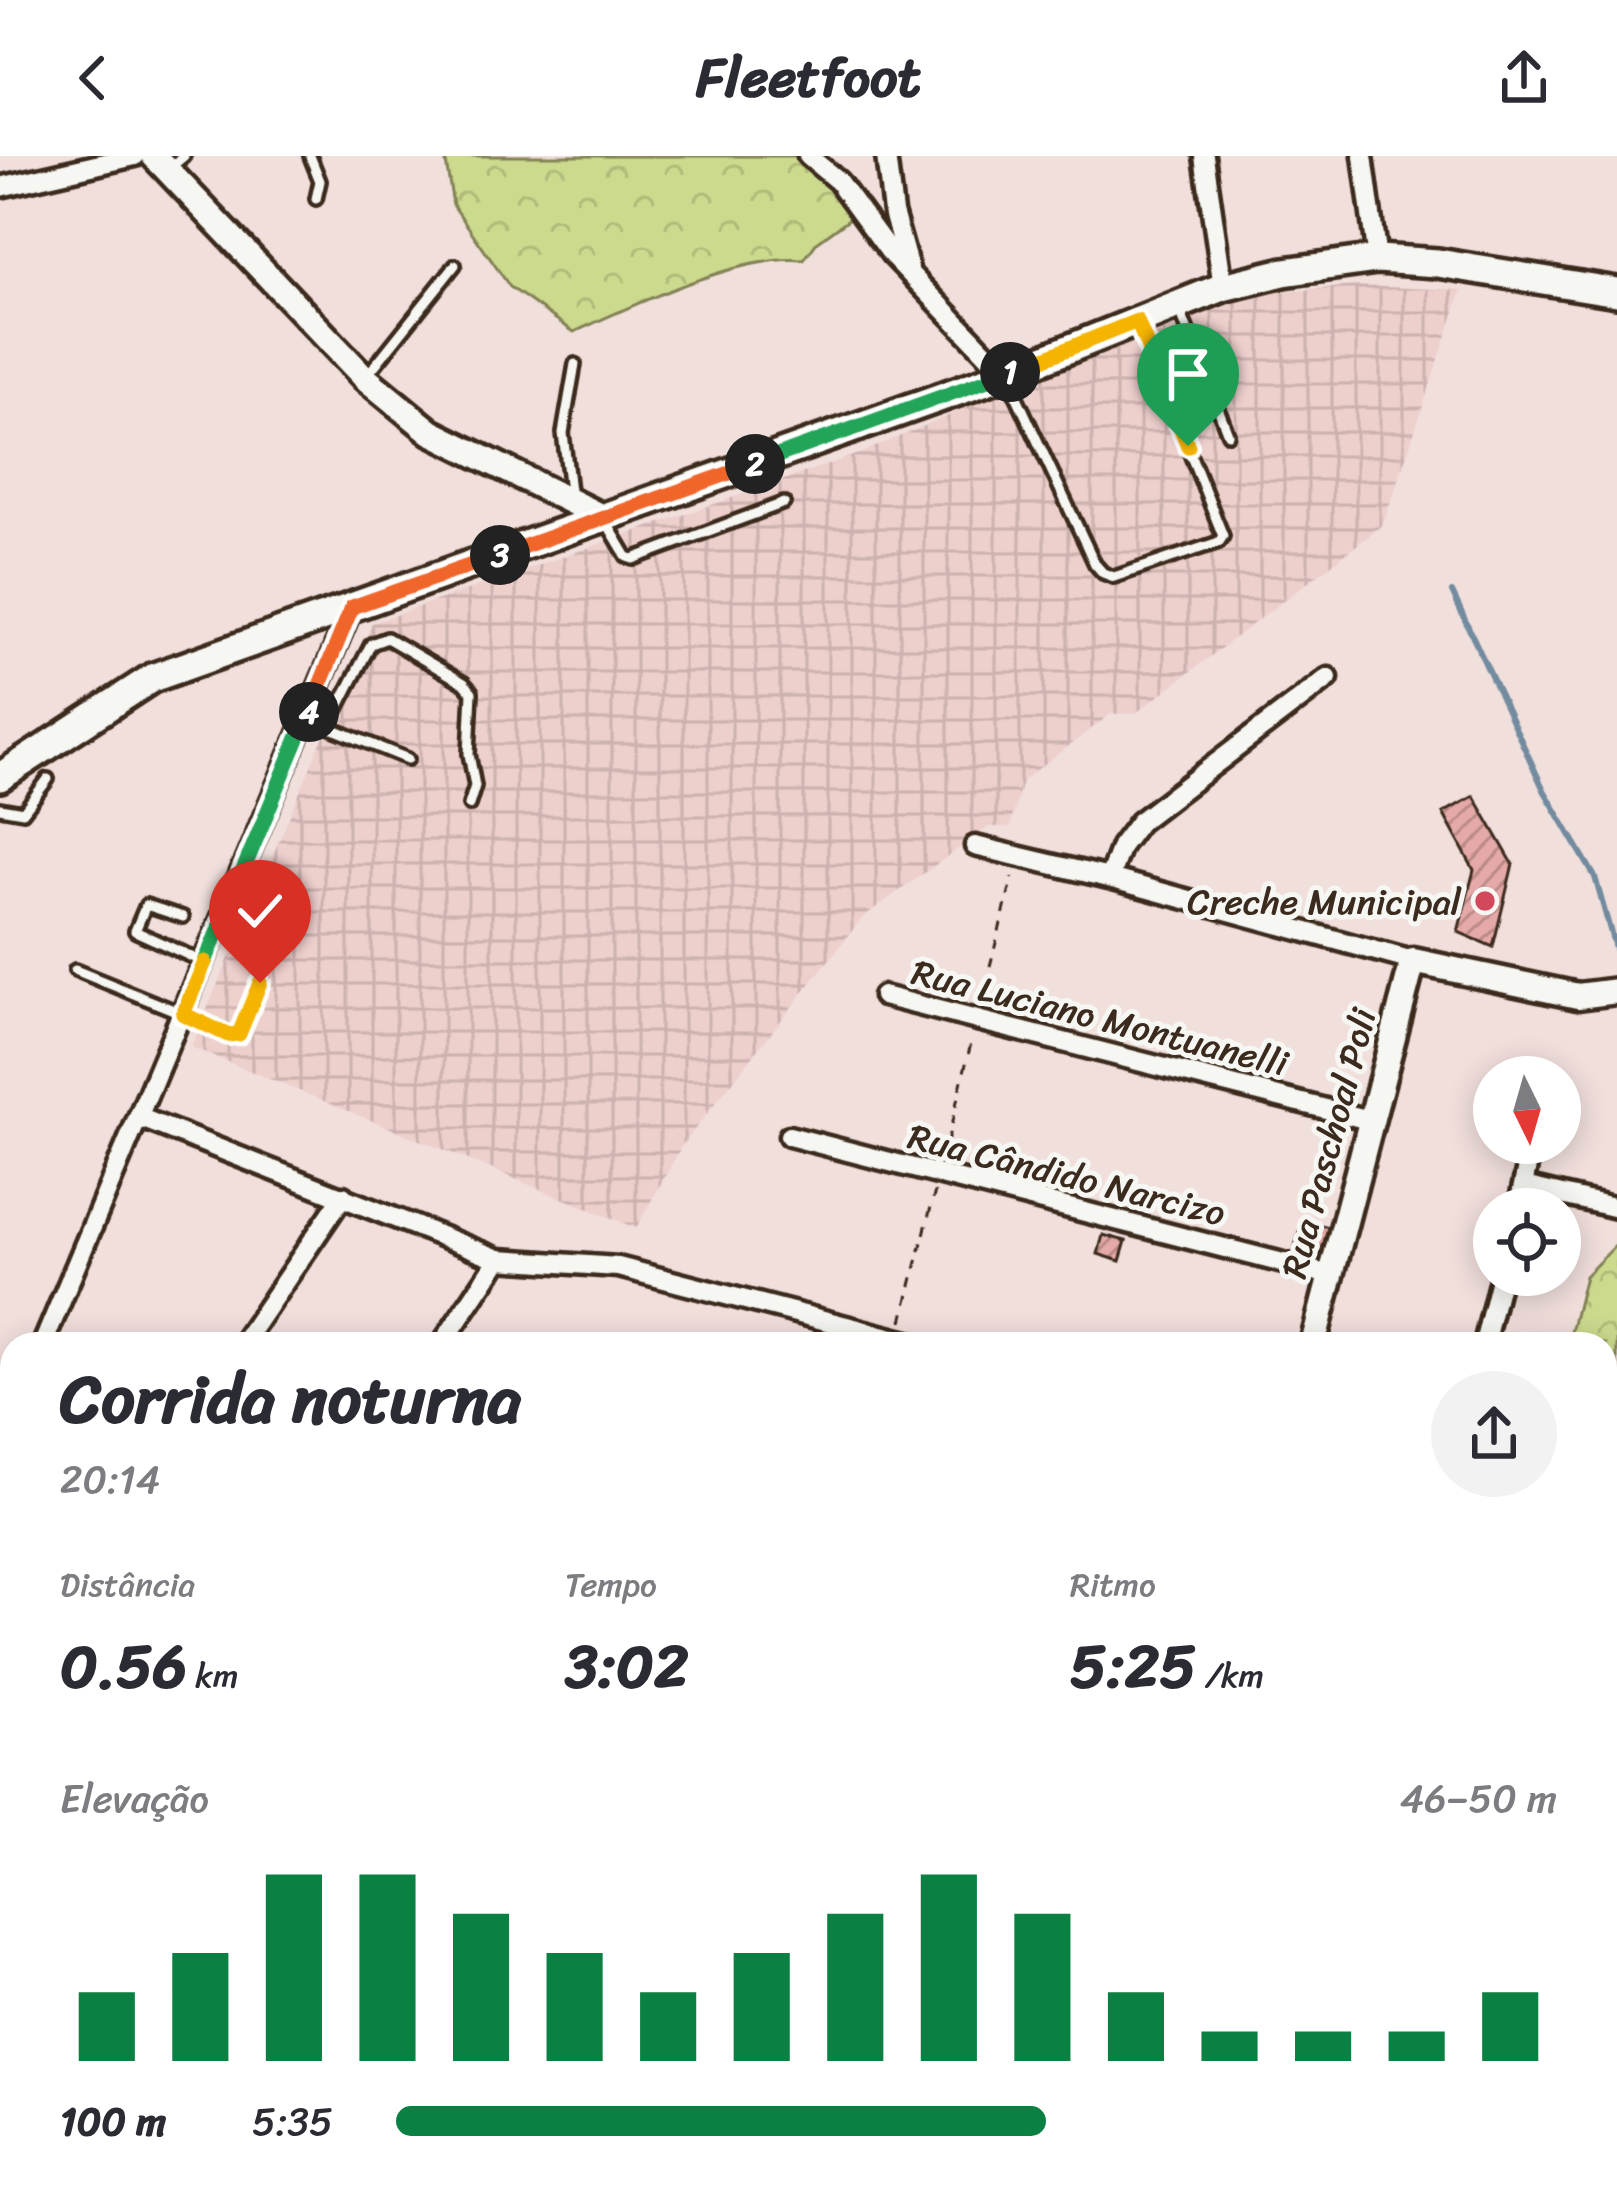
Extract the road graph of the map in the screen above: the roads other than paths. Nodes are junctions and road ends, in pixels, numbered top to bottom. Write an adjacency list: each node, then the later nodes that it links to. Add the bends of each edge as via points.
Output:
1 (135, 156): 8 (street)
2 (310, 156): 9 (lane, via 320,181)
3 (808, 156): 12 (street, via 838,181)
4 (886, 156): 12 (street)
5 (1204, 156): 13 (street)
6 (1363, 156): 10 (street)
7 (168, 160): 19 (street)
8 (0, 187)
9 (316, 199)
10 (1377, 260): 13 (main road); 14 (main road)
11 (455, 265): 19 (lane)
12 (913, 279): 18 (street)
13 (1223, 286): 15 (main road)
14 (1617, 292)
15 (1177, 303): 16 (main road); 20 (lane)
16 (1137, 321): 18 (main road); 18 (lane, via 1219,542 1114,577 1102,573)
17 (575, 364): 22 (lane, via 563,433)
18 (1006, 374): 23 (main road)
19 (365, 378): 22 (street, via 431,432)
20 (1228, 434)
21 (784, 503): 23 (lane, via 633,559)
22 (571, 504): 23 (street)
23 (604, 518): 24 (main road)
24 (352, 607): 26 (street); 29 (main road, via 152,678)
25 (1328, 678): 34 (street, via 1139,823)
26 (306, 718): 27 (lane); 37 (street)
27 (329, 726): 28 (lane); 31 (lane, via 371,644 387,638 472,692)
28 (408, 759)
29 (0, 777)
30 (48, 779): 32 (lane, via 23,812)
31 (470, 806)
32 (0, 808)
33 (975, 846): 34 (street)
34 (1109, 878): 36 (street)
35 (183, 917): 37 (lane, via 146,905 135,931)
36 (1413, 961): 40 (street, via 1578,996); 44 (street, Rua Paschoal Poli)
37 (205, 963): 42 (street)
38 (74, 970): 42 (lane)
39 (260, 983): 42 (lane, via 239,1034)
40 (1617, 991)
41 (883, 996): 44 (street, Rua Luciano Montuanelli)
42 (183, 1014): 43 (street)
43 (141, 1118): 48 (street); 53 (street)
44 (1369, 1120): 51 (street, Rua Paschoal Poli)
45 (789, 1136): 51 (street, Rua Cândido Narcizo)
46 (1528, 1164): 47 (street)
47 (1524, 1186): 49 (street)
48 (343, 1196): 50 (street); 54 (street)
49 (1617, 1208)
50 (499, 1259): 55 (street); 56 (street, via 618,1267)
51 (1330, 1275): 57 (street, Rua Paschoal Poli)
52 (1496, 1296): 58 (street)
53 (49, 1332)
54 (250, 1332)
55 (450, 1332)
56 (868, 1332)
57 (1316, 1332)
58 (1487, 1332)

